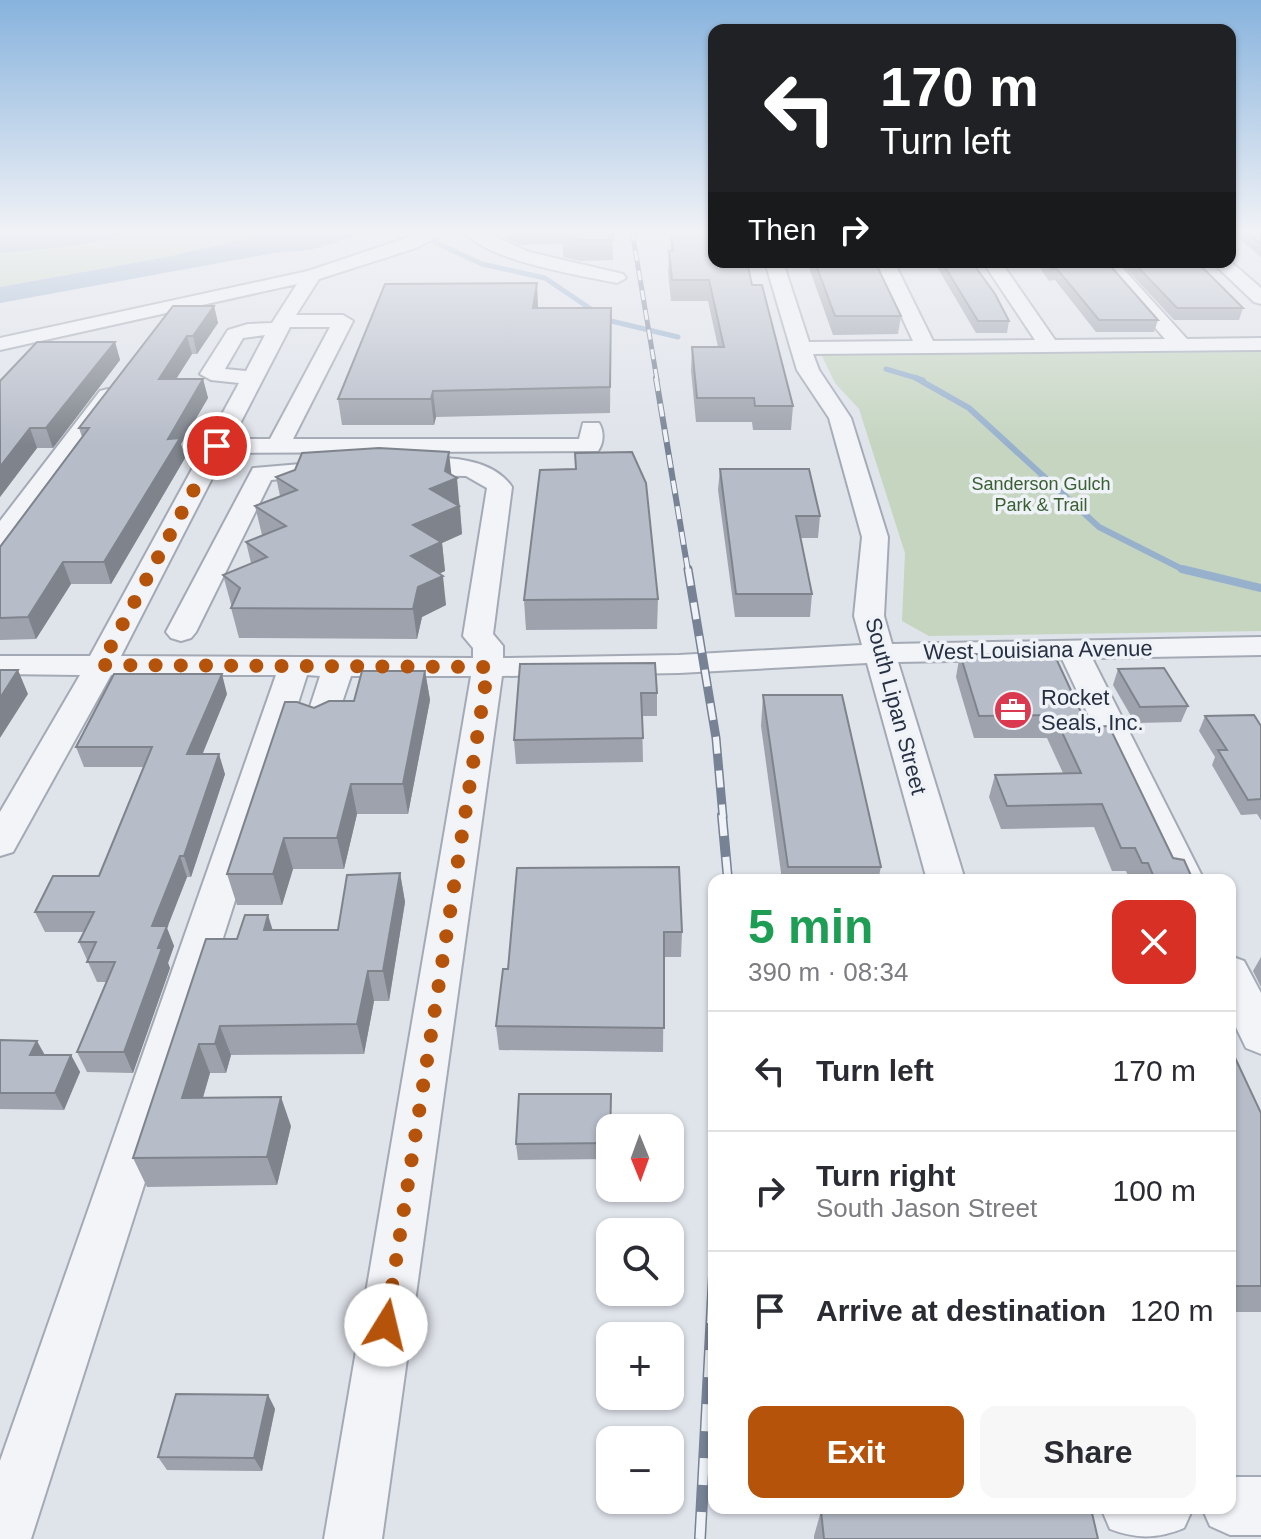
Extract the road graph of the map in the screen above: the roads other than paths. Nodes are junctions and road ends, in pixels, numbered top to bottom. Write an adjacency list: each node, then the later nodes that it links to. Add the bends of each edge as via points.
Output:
1 (192, 303): 7 (street)
2 (295, 303): 8 (street)
3 (786, 303): 15 (street, South Lipan Street)
4 (905, 303): 14 (street)
5 (1020, 303): 12 (street)
6 (1144, 303): 11 (street)
7 (170, 308): 9 (street); 13 (street)
8 (281, 325): 17 (street); 17 (street, via 235,334 211,374); 20 (street, via 343,321)
9 (158, 329)
10 (1261, 344): 11 (street)
11 (1182, 345): 12 (street)
12 (1049, 346): 14 (street)
13 (4, 347)
14 (926, 347): 15 (street)
15 (800, 348): 27 (street, South Lipan Street, via 840,418 875,537 869,616)
16 (121, 378): 21 (street)
17 (253, 378): 19 (street)
18 (591, 428): 20 (street, via 590,446)
19 (217, 446): 20 (street); 23 (street)
20 (278, 446)
21 (0, 539)
22 (207, 580): 23 (street); 24 (street); 31 (street, via 262,473 312,468 471,469 500,487 478,636 488,646)
23 (146, 581): 29 (street)
24 (181, 632)
25 (1259, 648): 26 (street, West Louisiana Avenue)
26 (1072, 649): 27 (street, West Louisiana Avenue); 35 (street)
27 (879, 653): 31 (street, West Louisiana Avenue, via 703,664); 34 (street, South Lipan Street)
28 (0, 665): 29 (street, West Louisiana Avenue)
29 (101, 665): 30 (street, West Louisiana Avenue); 33 (street)
30 (317, 666): 31 (street, West Louisiana Avenue); 32 (street); 41 (street)
31 (488, 667): 42 (street)
32 (320, 725)
33 (0, 843)
34 (944, 874)
35 (1182, 874)
36 (1236, 984): 37 (street)
37 (1261, 1036)
38 (1236, 1506): 39 (street)
39 (1261, 1506)
40 (1132, 1514): 43 (street)
41 (2, 1539)
42 (353, 1539)
43 (1138, 1539)

